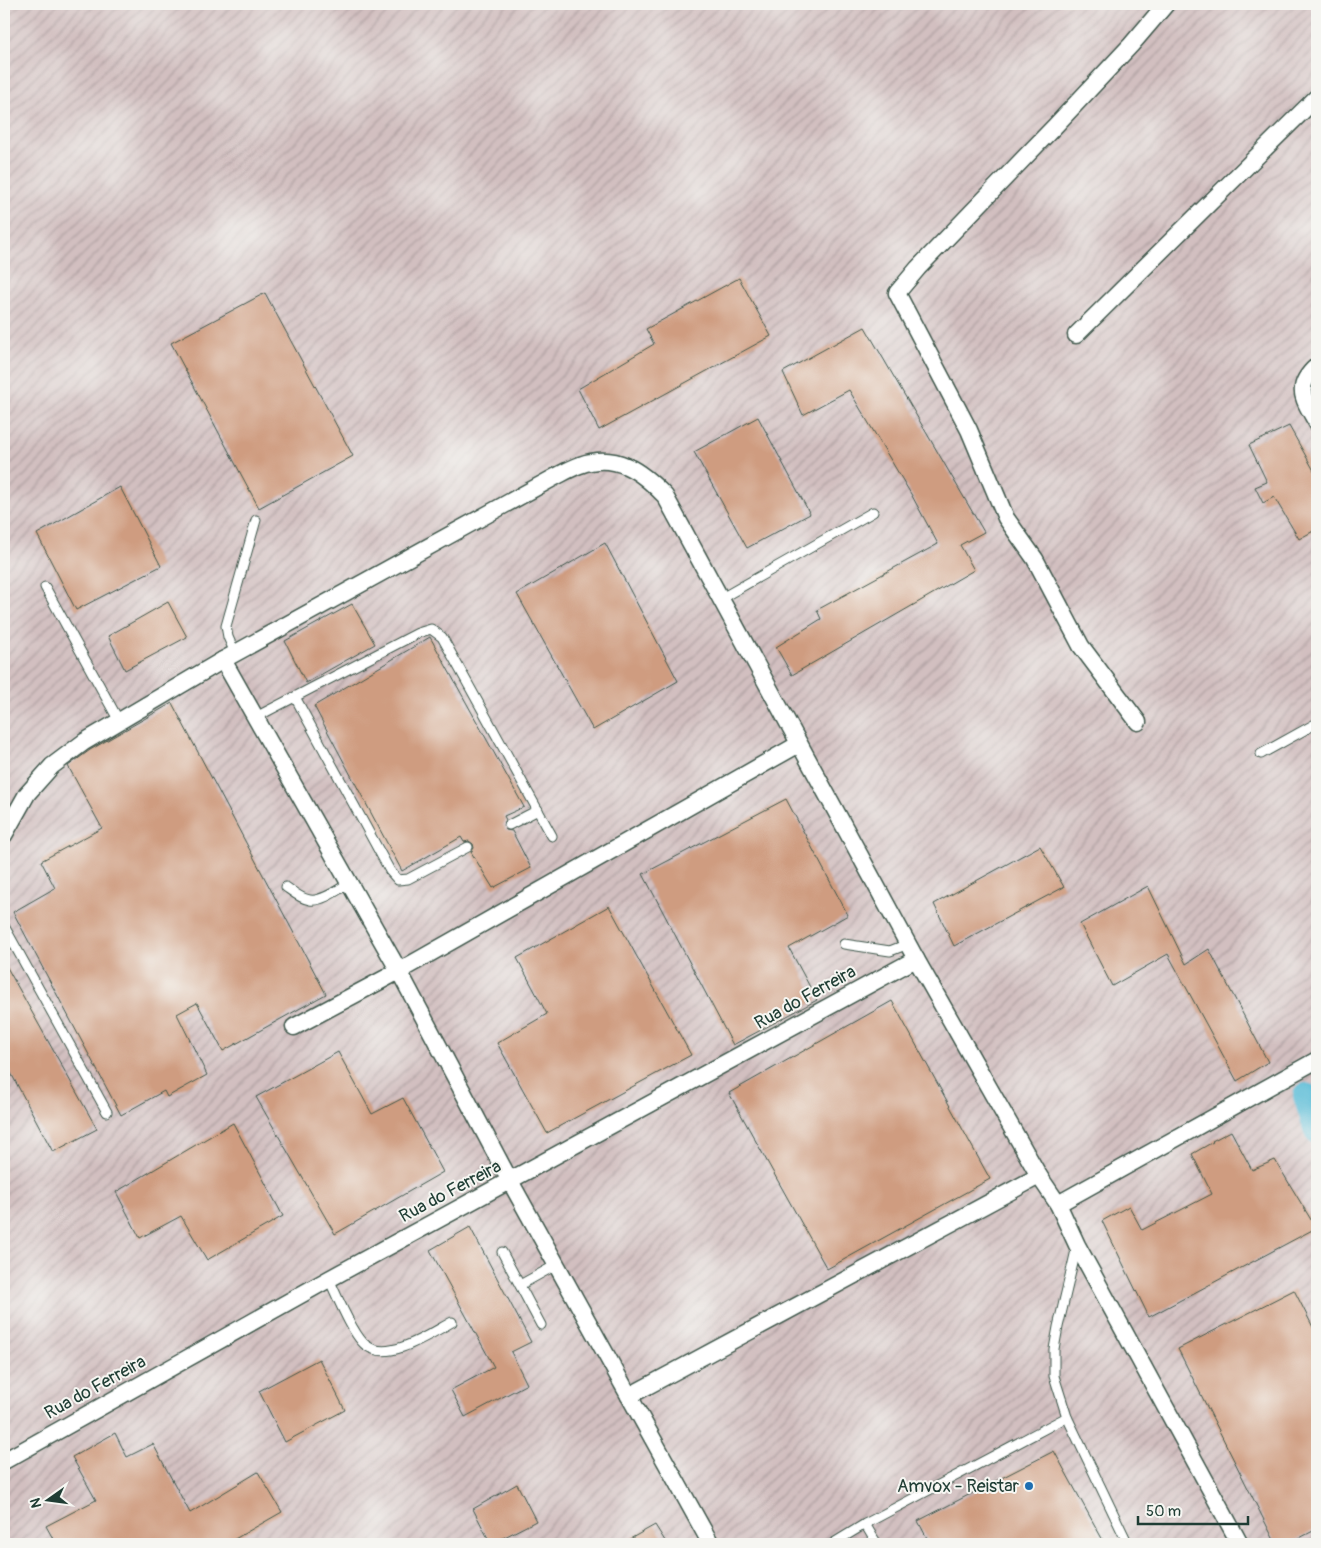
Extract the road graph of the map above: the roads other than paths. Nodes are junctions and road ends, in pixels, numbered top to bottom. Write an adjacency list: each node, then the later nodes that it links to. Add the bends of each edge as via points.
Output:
1 (1166, 4): 14 (street, via 897,293 969,430 1006,518 1035,560 1081,646)
2 (1317, 97): 3 (street)
3 (1076, 335)
4 (1317, 366): 5 (street, via 1303,382 1303,392)
5 (1317, 424)
6 (873, 512): 9 (lane)
7 (256, 520): 10 (lane, via 226,626)
8 (45, 587): 13 (lane)
9 (720, 599): 10 (street, via 665,496 649,479 632,468 598,460 555,477); 16 (street)
10 (229, 657): 12 (street); 13 (street)
11 (295, 697): 12 (lane); 18 (lane, via 431,629 442,637); 22 (lane, via 390,872 398,880)
12 (256, 717): 23 (street)
13 (119, 721): 20 (street, via 52,766 27,794)
14 (1138, 722)
15 (1317, 723): 17 (lane)
16 (799, 744): 27 (street); 29 (street)
17 (1261, 754)
18 (538, 810): 19 (lane); 21 (lane)
19 (509, 825)
20 (5, 827)
21 (552, 836)
22 (468, 847)
23 (349, 883): 24 (lane, via 311,901); 29 (street)
24 (286, 887)
25 (4, 926): 32 (lane)
26 (844, 944): 27 (lane, via 890,951)
27 (908, 944): 28 (street)
28 (916, 959): 33 (street); 34 (street, Rua do Ferreira)
29 (399, 971): 30 (street); 34 (street)
30 (294, 1027)
31 (1317, 1060): 35 (street)
32 (107, 1112)
33 (1039, 1176): 35 (street); 43 (street)
34 (510, 1181): 38 (street); 39 (street, Rua do Ferreira)
35 (1058, 1204): 36 (street)
36 (1078, 1245): 44 (lane, via 1054,1349 1054,1376); 51 (street)
37 (502, 1252): 40 (lane)
38 (556, 1264): 40 (lane); 43 (street)
39 (329, 1279): 41 (lane, via 358,1337 366,1346 376,1350 404,1347); 45 (street, Rua do Ferreira)
40 (520, 1285): 42 (lane)
41 (452, 1322)
42 (541, 1325)
43 (629, 1396): 47 (street)
44 (1067, 1417): 46 (lane); 50 (lane)
45 (4, 1462)
46 (865, 1524): 48 (lane); 49 (lane)
47 (711, 1544)
48 (832, 1544)
49 (877, 1544)
50 (1128, 1544)
51 (1240, 1544)

